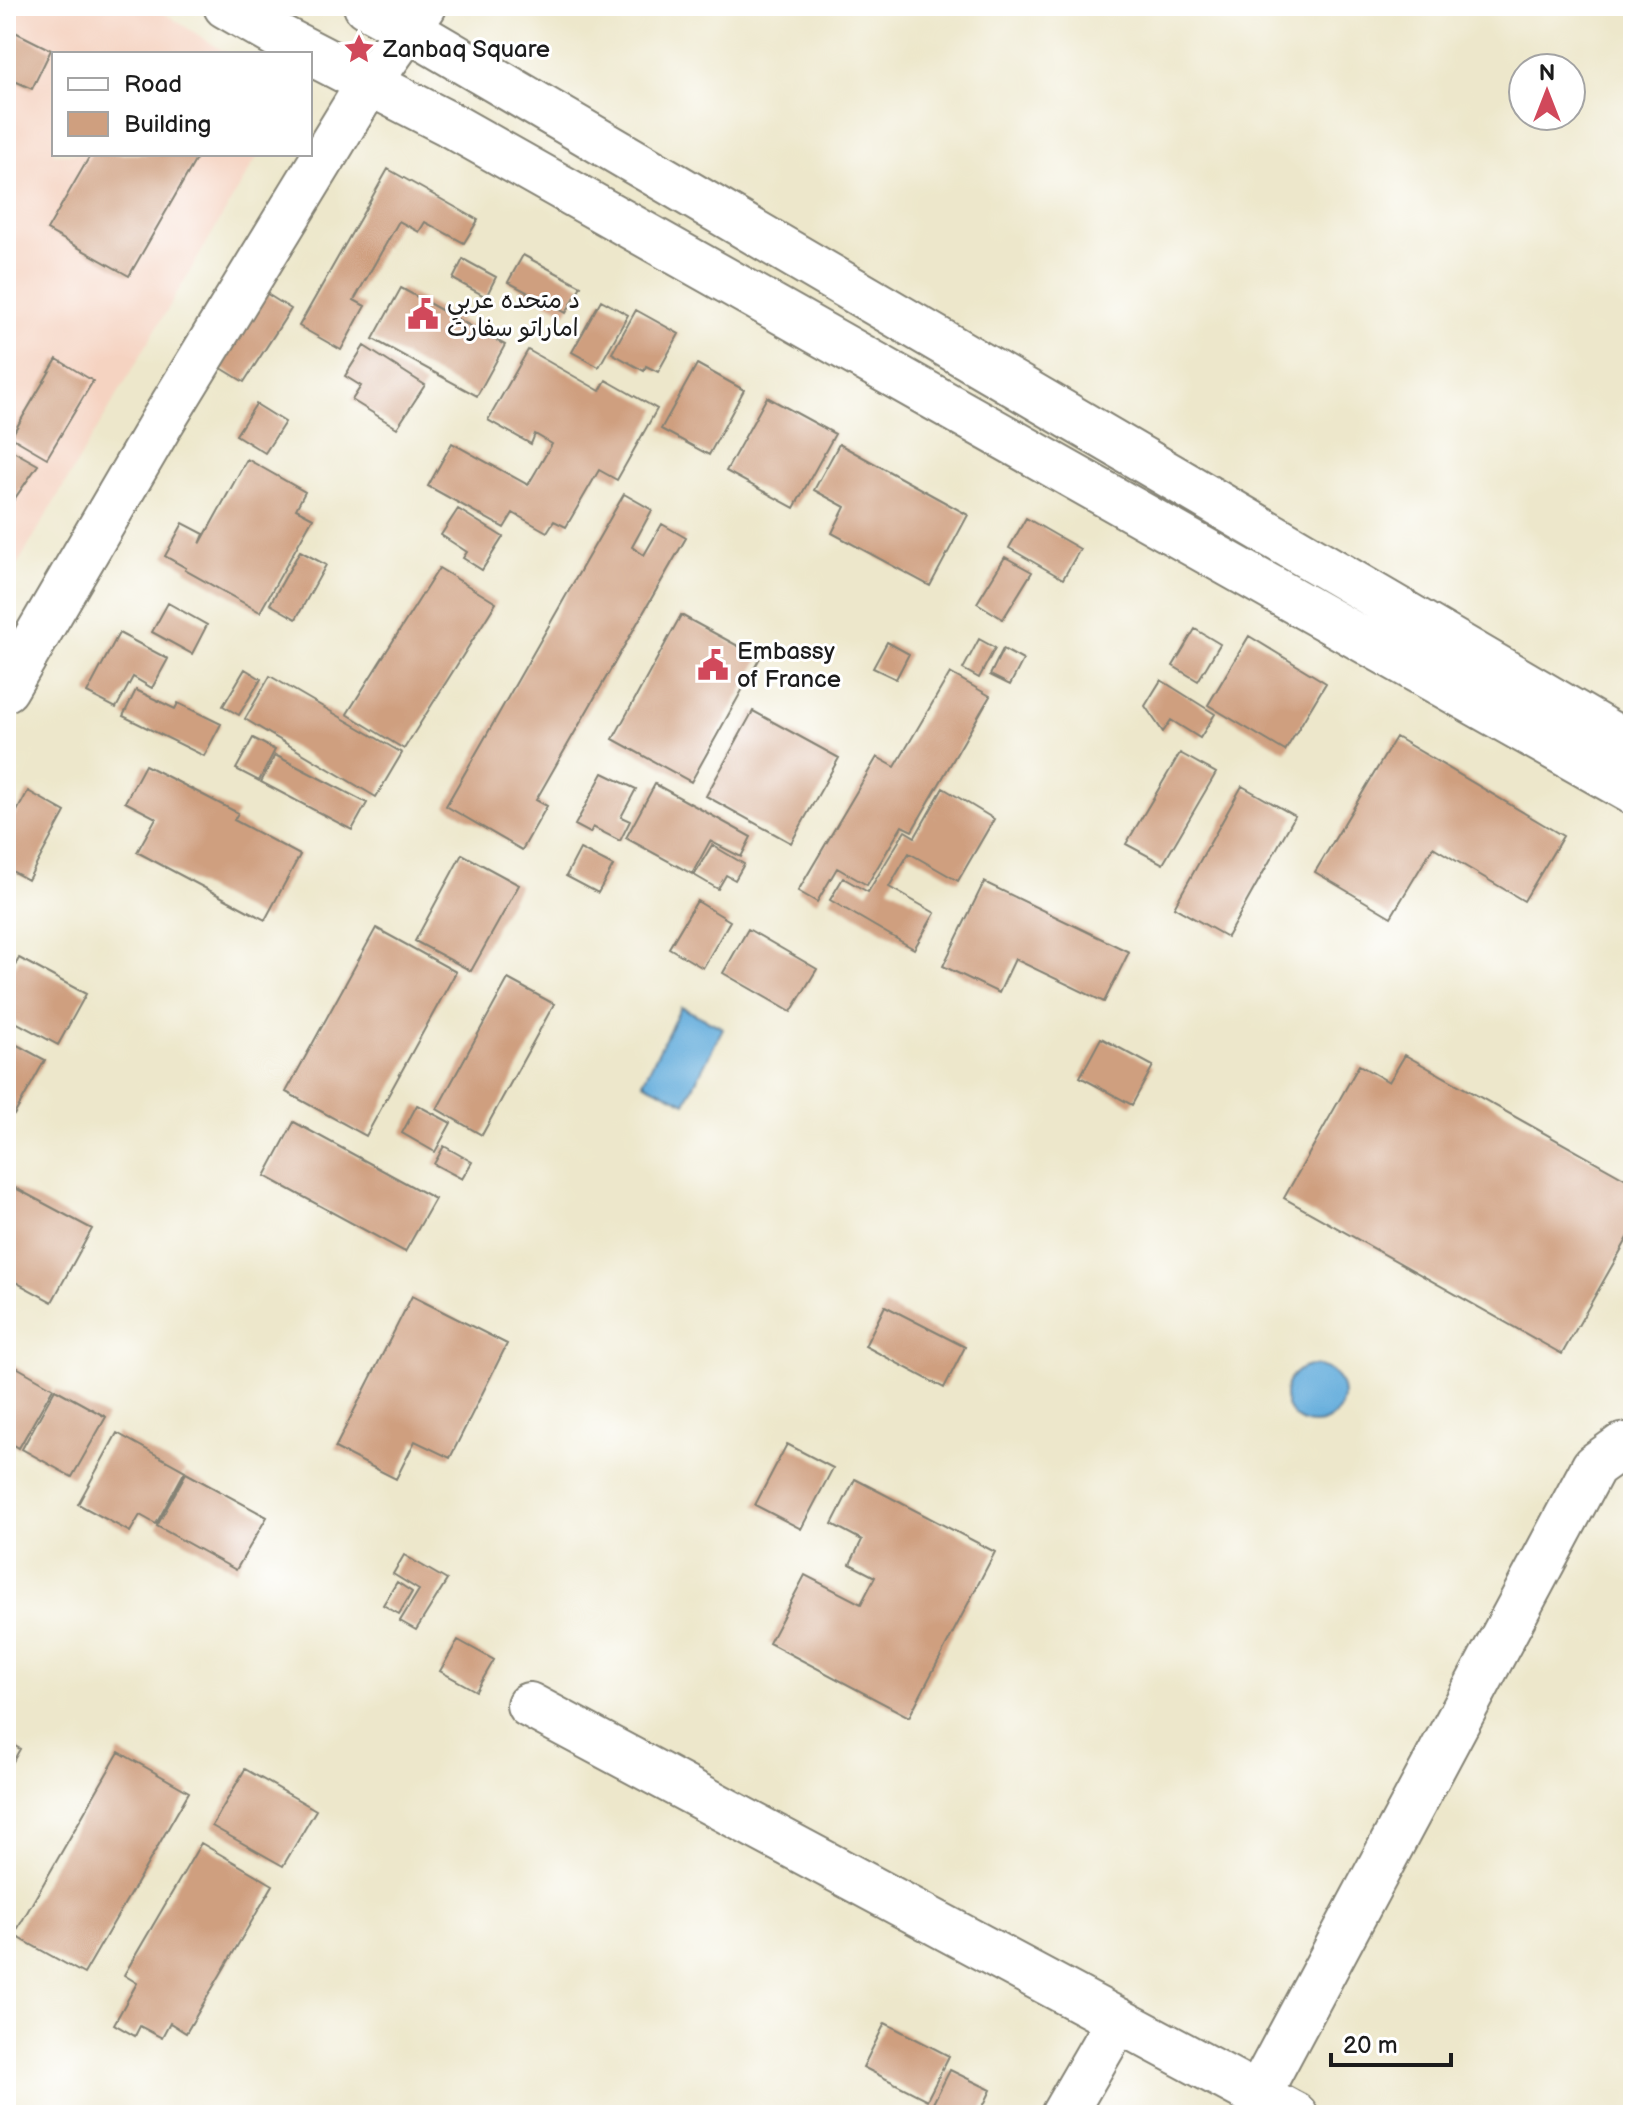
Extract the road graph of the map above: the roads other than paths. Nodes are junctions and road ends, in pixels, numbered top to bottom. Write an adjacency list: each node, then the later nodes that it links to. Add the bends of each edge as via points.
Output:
1 (226, 6): 4 (street)
2 (366, 6): 3 (street)
3 (416, 17): 4 (street, via 368,41); 7 (street); 8 (street)
4 (280, 37): 5 (street)
5 (309, 52)
6 (312, 54): 7 (street)
7 (369, 83): 9 (street); 12 (street)
8 (784, 249): 9 (street); 10 (street)
9 (752, 295): 11 (street)
10 (1166, 473): 11 (street); 13 (street)
11 (1142, 515): 14 (street)
12 (6, 689)
13 (1633, 747)
14 (1633, 792)
15 (1633, 1444): 18 (street, via 1594,1466)
16 (529, 1705): 17 (street)
17 (1118, 2020): 18 (street); 19 (street)
18 (1276, 2105)
19 (1063, 2115)

